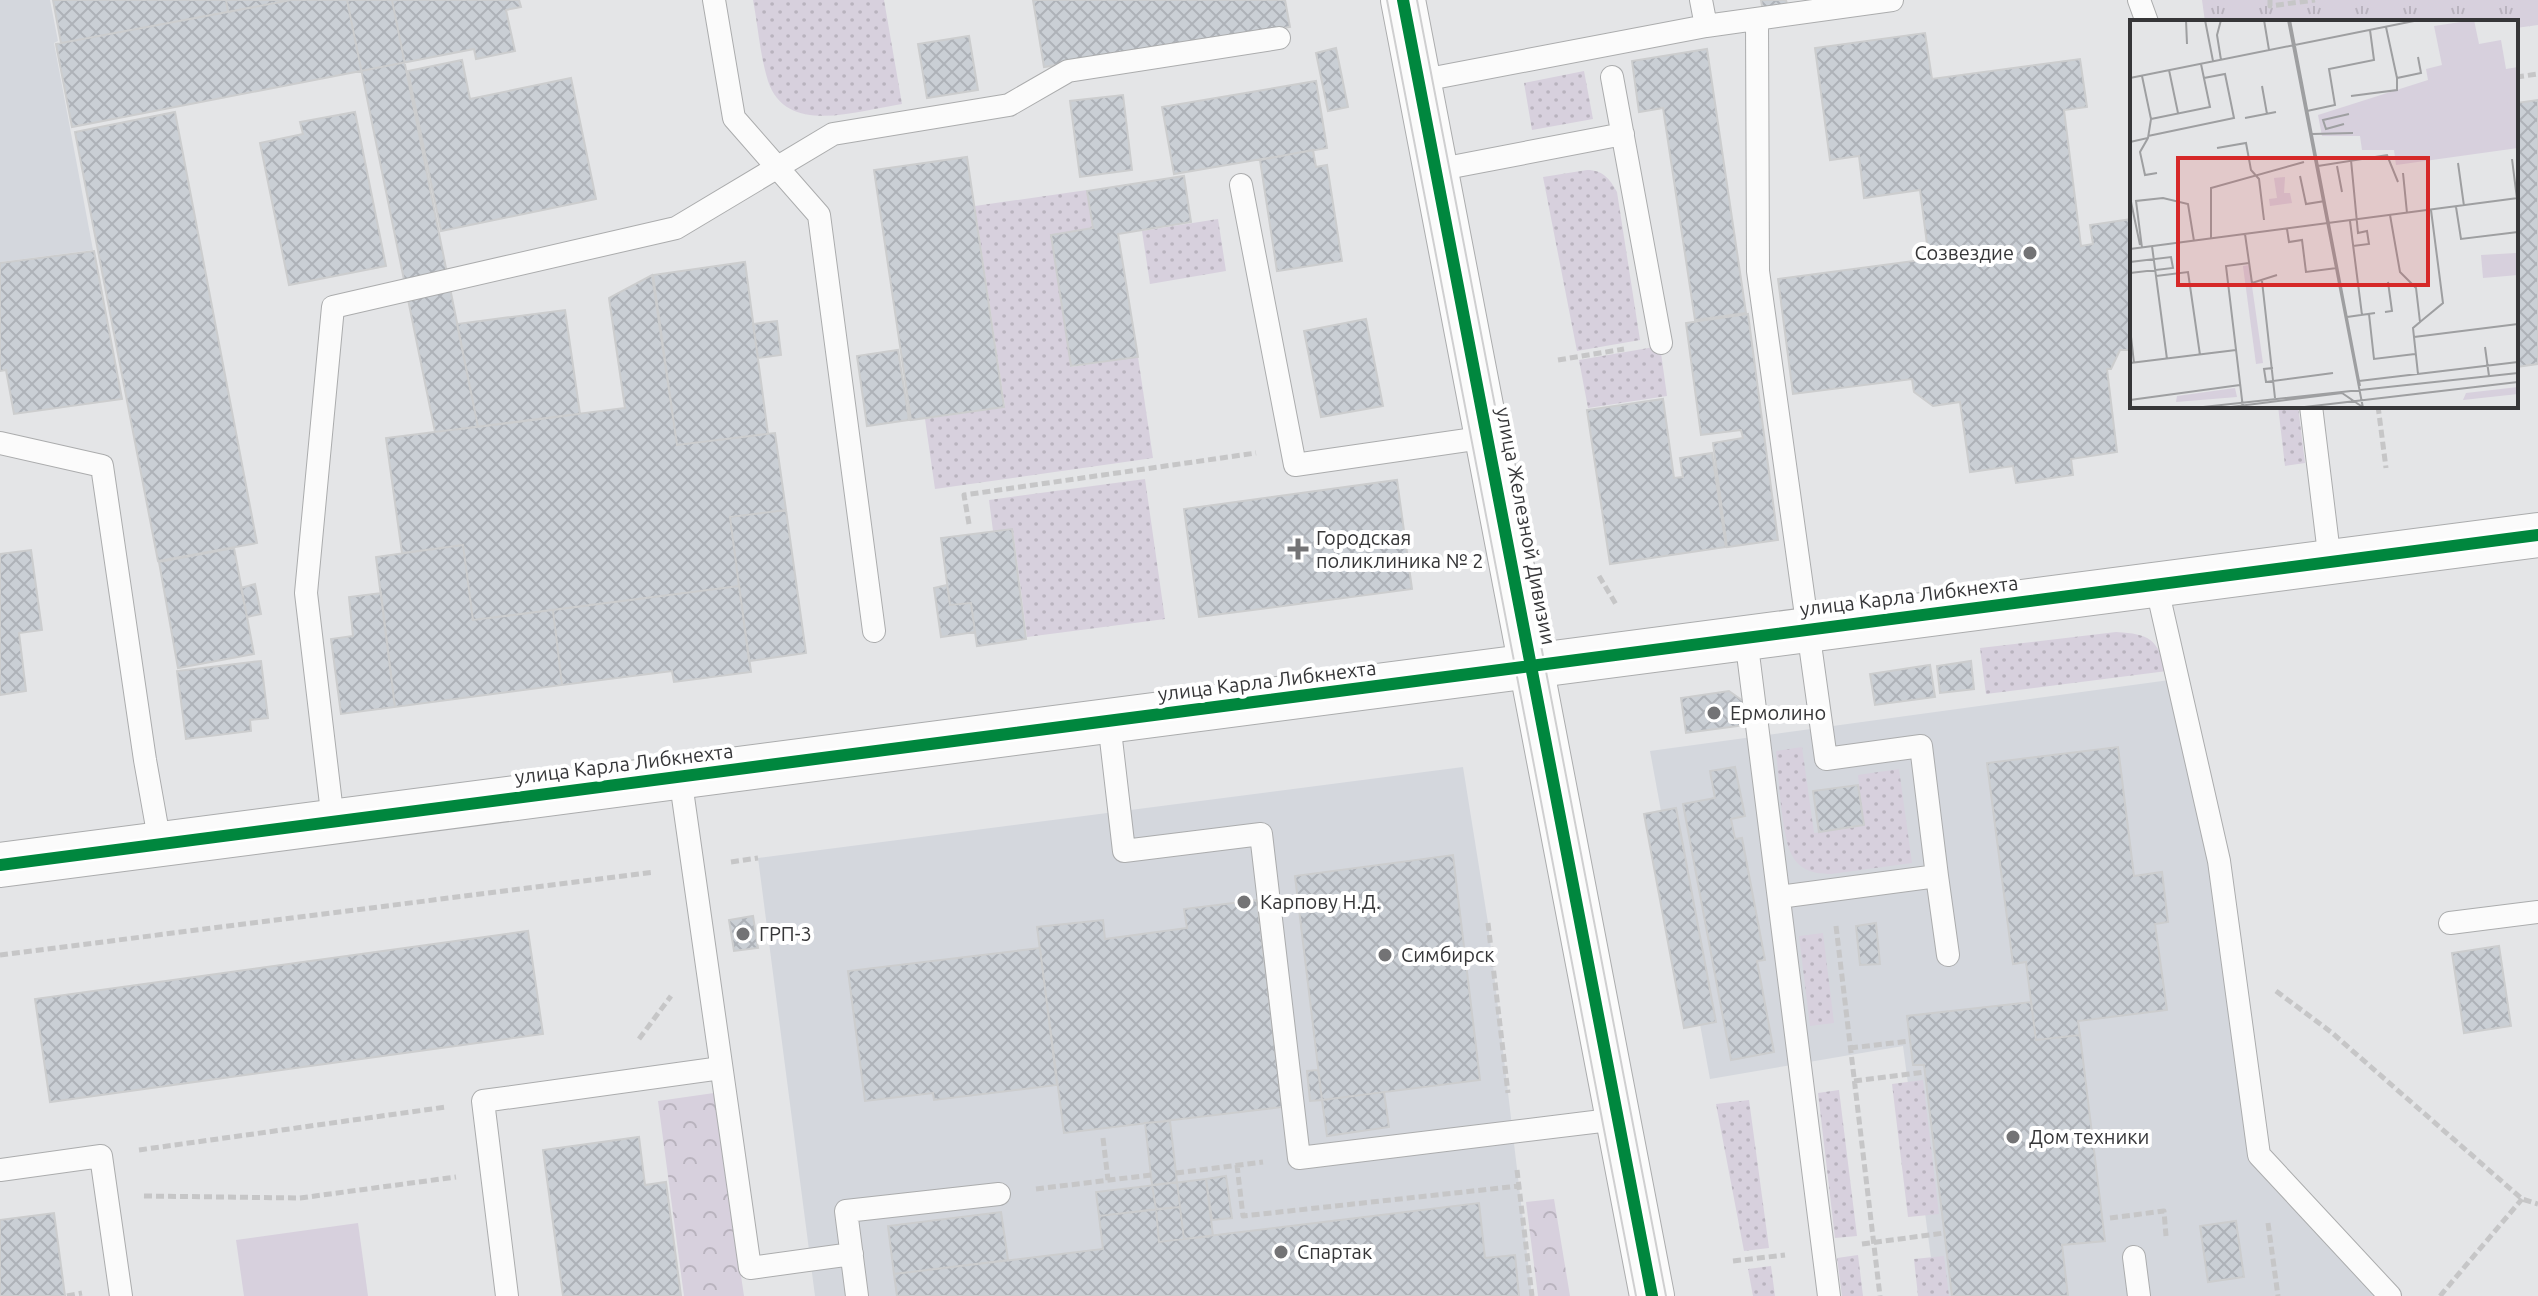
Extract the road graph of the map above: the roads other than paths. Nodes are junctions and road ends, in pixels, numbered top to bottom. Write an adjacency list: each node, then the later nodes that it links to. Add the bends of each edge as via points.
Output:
1 (714, 0): 13 (lane, via 734,118)
2 (1403, 0): 11 (street, улица Железной Дивизии)
3 (1701, 0): 8 (lane)
4 (1892, 0): 6 (lane)
5 (2139, 0): 7 (lane)
6 (1757, 19): 8 (lane); 23 (lane, via 1758,271)
7 (2146, 20)
8 (1706, 26): 11 (lane)
9 (1279, 38): 13 (lane, via 1068,71 1009,105 833,134)
10 (1612, 77): 12 (lane)
11 (1418, 81): 14 (street, улица Железной Дивизии)
12 (1623, 134): 14 (lane); 16 (lane)
13 (777, 168): 24 (lane, via 819,215); 29 (lane, via 676,228 333,307 306,593)
14 (1436, 170): 18 (street, улица Железной Дивизии)
15 (1241, 185): 18 (lane, via 1295,465)
16 (1661, 343)
17 (2311, 408): 21 (lane)
18 (1488, 437): 26 (street, улица Железной Дивизии)
19 (0, 443): 30 (lane, via 102,466)
20 (2538, 535): 21 (street, улица Карла Либкнехта)
21 (2330, 562): 22 (street, улица Карла Либкнехта)
22 (2156, 584): 23 (street, улица Карла Либкнехта); 49 (lane, via 2219,861 2259,1155)
23 (1809, 629): 25 (street, улица Карла Либкнехта); 32 (lane, via 1826,759 1921,746)
24 (874, 631)
25 (1746, 638): 26 (street, улица Карла Либкнехта); 33 (lane)
26 (1533, 667): 27 (street, улица Карла Либкнехта); 38 (street, улица Железной Дивизии)
27 (1109, 722): 28 (street, улица Карла Либкнехта); 38 (lane, via 1124,851 1261,834 1299,1158)
28 (680, 776): 29 (street, улица Карла Либкнехта); 37 (lane)
29 (333, 821): 30 (street, улица Карла Либкнехта)
30 (160, 844): 31 (street, улица Карла Либкнехта)
31 (0, 865)
32 (1937, 876): 33 (lane); 36 (lane)
33 (1779, 897): 47 (lane)
34 (2538, 912): 35 (lane)
35 (2450, 923)
36 (1948, 955)
37 (721, 1068): 41 (lane, via 750,1268); 44 (lane, via 483,1101)
38 (1618, 1119): 46 (street, улица Железной Дивизии)
39 (0, 1170): 43 (lane, via 101,1156)
40 (999, 1194): 41 (lane, via 846,1211)
41 (852, 1254): 45 (lane)
42 (2134, 1257): 48 (lane)
43 (121, 1296)
44 (507, 1296)
45 (857, 1296)
46 (1652, 1296)
47 (1829, 1296)
48 (2139, 1296)
49 (2390, 1296)

